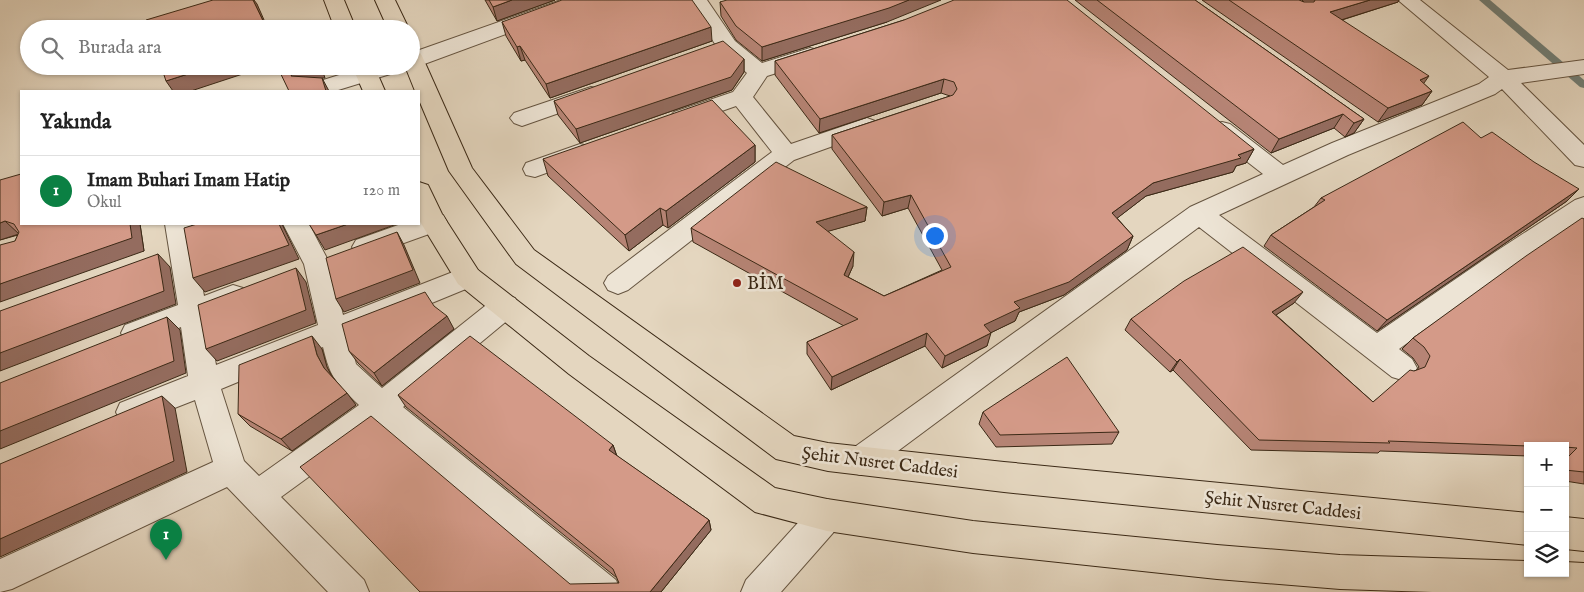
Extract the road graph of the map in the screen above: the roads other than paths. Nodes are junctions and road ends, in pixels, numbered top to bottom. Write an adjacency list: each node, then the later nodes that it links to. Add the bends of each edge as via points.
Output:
1 (334, 0): 6 (main road)
2 (385, 0): 7 (main road)
3 (580, 0): 9 (street)
4 (1408, 0): 14 (street)
5 (708, 6): 11 (street, via 718,48)
6 (342, 20)
7 (395, 20)
8 (832, 48): 11 (street)
9 (420, 56)
10 (1584, 67): 14 (street)
11 (759, 71): 17 (street)
12 (414, 75): 46 (main road, Şehit Nusret Caddesi, via 461,171 525,257 787,449)
13 (368, 77): 16 (street)
14 (1504, 78): 24 (street); 26 (street, via 1487,89 1368,129)
15 (610, 88): 19 (street)
16 (316, 90)
17 (741, 97): 21 (street); 23 (street)
18 (1204, 115): 26 (street)
19 (522, 118)
20 (891, 118): 23 (street)
21 (662, 123)
22 (598, 146): 25 (street)
23 (786, 154): 35 (street)
24 (1584, 159)
25 (535, 168)
26 (1280, 176): 29 (street)
27 (420, 193): 30 (main road)
28 (1584, 206): 41 (street)
29 (1199, 214): 41 (street); 46 (street)
30 (434, 222): 33 (street); 34 (main road)
31 (297, 225): 33 (street)
32 (180, 239): 38 (street)
33 (322, 263): 39 (street)
34 (468, 277): 37 (main road); 39 (street)
35 (618, 283)
36 (254, 288): 38 (street)
37 (505, 306): 44 (street); 49 (main road, via 579,365 767,501)
38 (192, 311): 40 (street); 43 (street)
39 (334, 329): 43 (street); 44 (street, via 343,370)
40 (110, 343)
41 (1377, 349): 42 (street)
42 (1402, 368)
43 (204, 381): 45 (street); 47 (street)
44 (380, 407): 48 (street); 56 (street)
45 (106, 422)
46 (860, 461): 50 (main road, Şehit Nusret Caddesi)
47 (231, 469): 48 (street); 53 (street)
48 (257, 496): 55 (street)
49 (827, 515): 54 (main road, via 973,537 1217,562 1340,572); 57 (street)
50 (1524, 529)
51 (1569, 533): 52 (main road)
52 (1584, 535)
53 (0, 577)
54 (1584, 580)
55 (352, 592)
56 (604, 592)
57 (758, 592)

